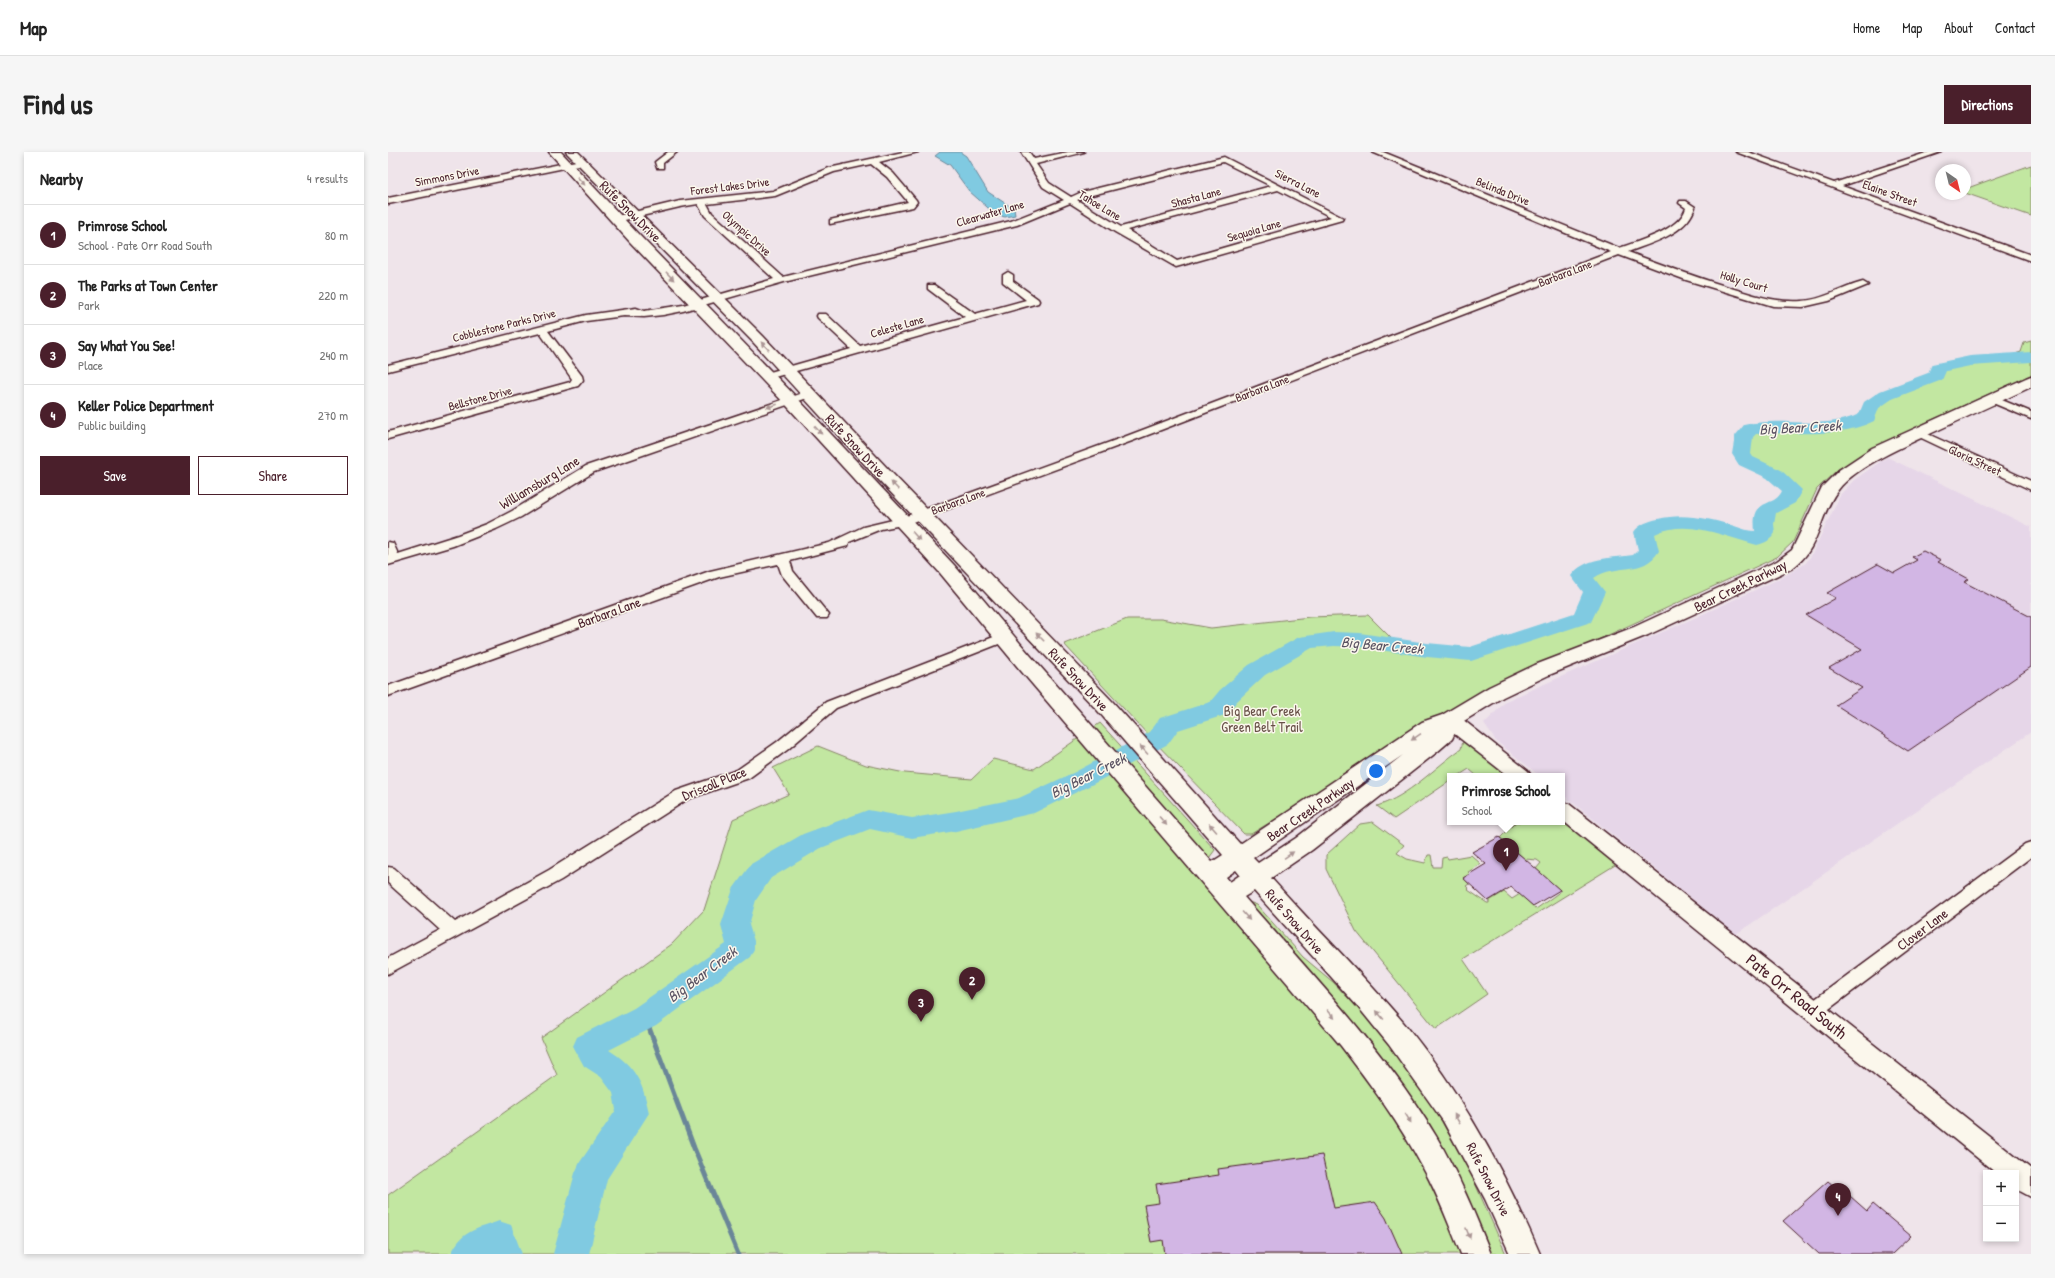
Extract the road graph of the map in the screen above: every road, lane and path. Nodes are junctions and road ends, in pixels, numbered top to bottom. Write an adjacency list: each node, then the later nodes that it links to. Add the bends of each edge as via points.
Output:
1 (555, 152): 9 (main road, Rufe Snow Drive)
2 (673, 152): 13 (street, via 659,162)
3 (914, 152): 11 (street, Forest Lakes Drive)
4 (1025, 152): 12 (street, Tahoe Lane)
5 (1080, 152): 12 (street)
6 (1376, 152): 25 (street, Belinda Drive)
7 (1740, 152): 14 (street, Elaine Street)
8 (1937, 152): 14 (street)
9 (573, 159): 17 (street, Simmons Drive); 20 (main road, Rufe Snow Drive); 21 (main road, Rufe Snow Drive, one-way to 21)
10 (1224, 159): 15 (street, Sierra Lane); 16 (street, Clearwater Lane)
11 (872, 162): 18 (street, Forest Lakes Drive, via 832,170 775,193); 23 (street, via 890,175 913,202 910,205)
12 (1032, 162): 16 (street, Tahoe Lane, via 1046,185)
13 (660, 166)
14 (1836, 186): 26 (street, Elaine Street)
15 (1279, 187): 22 (street, Sierra Lane); 24 (street, Shasta Lane)
16 (1069, 200): 24 (street, Tahoe Lane); 29 (street, Clearwater Lane, via 1014,222)
17 (388, 201)
18 (701, 201): 20 (street, Forest Lakes Drive); 29 (street, Olympic Drive, via 708,214)
19 (1683, 203): 25 (street, Barbara Lane, via 1691,209 1678,225 1657,237)
20 (634, 214): 21 (street, Forest Lakes Drive); 32 (main road, Rufe Snow Drive)
21 (616, 218): 32 (main road, Rufe Snow Drive, one-way to 32)
22 (1339, 218): 27 (street, Sequoia Lane)
23 (833, 222)
24 (1118, 230): 27 (street, Tahoe Lane)
25 (1620, 252): 30 (street, Holly Court, via 1689,278 1773,303 1810,303); 48 (street, Barbara Lane)
26 (2031, 258)
27 (1176, 264)
28 (1008, 275): 34 (street, Celeste Lane, via 1008,282 1034,301)
29 (780, 280): 32 (street, Clearwater Lane)
30 (1863, 285)
31 (932, 287): 34 (street)
32 (705, 299): 35 (street, Cobblestone Parks Drive, via 647,314 626,313 591,317); 38 (main road, Rufe Snow Drive, one-way to 32); 39 (main road, Rufe Snow Drive)
33 (822, 316): 36 (street)
34 (973, 318): 36 (street, Celeste Lane)
35 (542, 329): 37 (street, Cobblestone Parks Drive); 46 (street, Bellstone Drive, via 577,376 577,382 560,389)
36 (859, 351): 38 (street, Celeste Lane)
37 (388, 368)
38 (788, 370): 39 (street, Celeste Lane); 41 (main road, Rufe Snow Drive)
39 (767, 376): 43 (main road, Rufe Snow Drive)
40 (2031, 381): 42 (main road, Bear Creek Parkway)
41 (813, 398): 43 (street, Williamsburg Lane); 48 (main road, Rufe Snow Drive, one-way to 41)
42 (1992, 399): 44 (street); 45 (main road, Bear Creek Parkway)
43 (794, 404): 49 (main road, Rufe Snow Drive, one-way to 49); 51 (street, Williamsburg Lane, via 739,425 707,431 590,470 568,480 508,519 476,534)
44 (2031, 416)
45 (1919, 433): 47 (street, Gloria Street); 56 (main road, Bear Creek Parkway, via 1878,452 1845,474 1832,488 1801,550 1784,565 1641,631 1542,670 1496,692)
46 (388, 436)
47 (2031, 486)
48 (922, 514): 49 (street, Barbara Lane); 60 (main road, Rufe Snow Drive, one-way to 48, via 1105,706)
49 (903, 521): 52 (street, Barbara Lane, via 894,528 862,539); 54 (main road, Rufe Snow Drive, one-way to 54)
50 (388, 546): 51 (street)
51 (391, 560)
52 (783, 560): 53 (street, via 787,572); 55 (street, Barbara Lane, via 715,574)
53 (822, 615)
54 (1004, 637): 62 (main road, Rufe Snow Drive, one-way to 62); 65 (street, Driscoll Place, via 831,705 788,742 743,774 682,795 555,875)
55 (388, 690)
56 (1450, 720): 57 (street); 60 (main road, Bear Creek Parkway, one-way to 60, via 1430,727); 63 (main road, Bear Creek Parkway, one-way to 56, via 1304,844 1430,747 1444,734)
57 (1517, 773)
58 (1565, 811): 67 (street, Pate Orr Road South)
59 (2029, 853): 67 (street, Clover Lane)
60 (1239, 857): 62 (main road, Bear Creek Parkway); 63 (main road, Rufe Snow Drive)
61 (388, 873): 65 (street)
62 (1211, 875): 64 (main road, Rufe Snow Drive)
63 (1256, 876): 64 (main road, Bear Creek Parkway); 70 (main road, Rufe Snow Drive, one-way to 63, via 1478,1156 1453,1112 1426,1074 1368,1000)
64 (1229, 895): 69 (main road, Rufe Snow Drive, one-way to 69, via 1351,1038 1391,1090 1426,1146 1453,1198)
65 (452, 931): 66 (street, Driscoll Place)
66 (388, 967)
67 (1814, 1010): 68 (street, Pate Orr Road South)
68 (2031, 1185)
69 (1476, 1254)
70 (1525, 1254)

